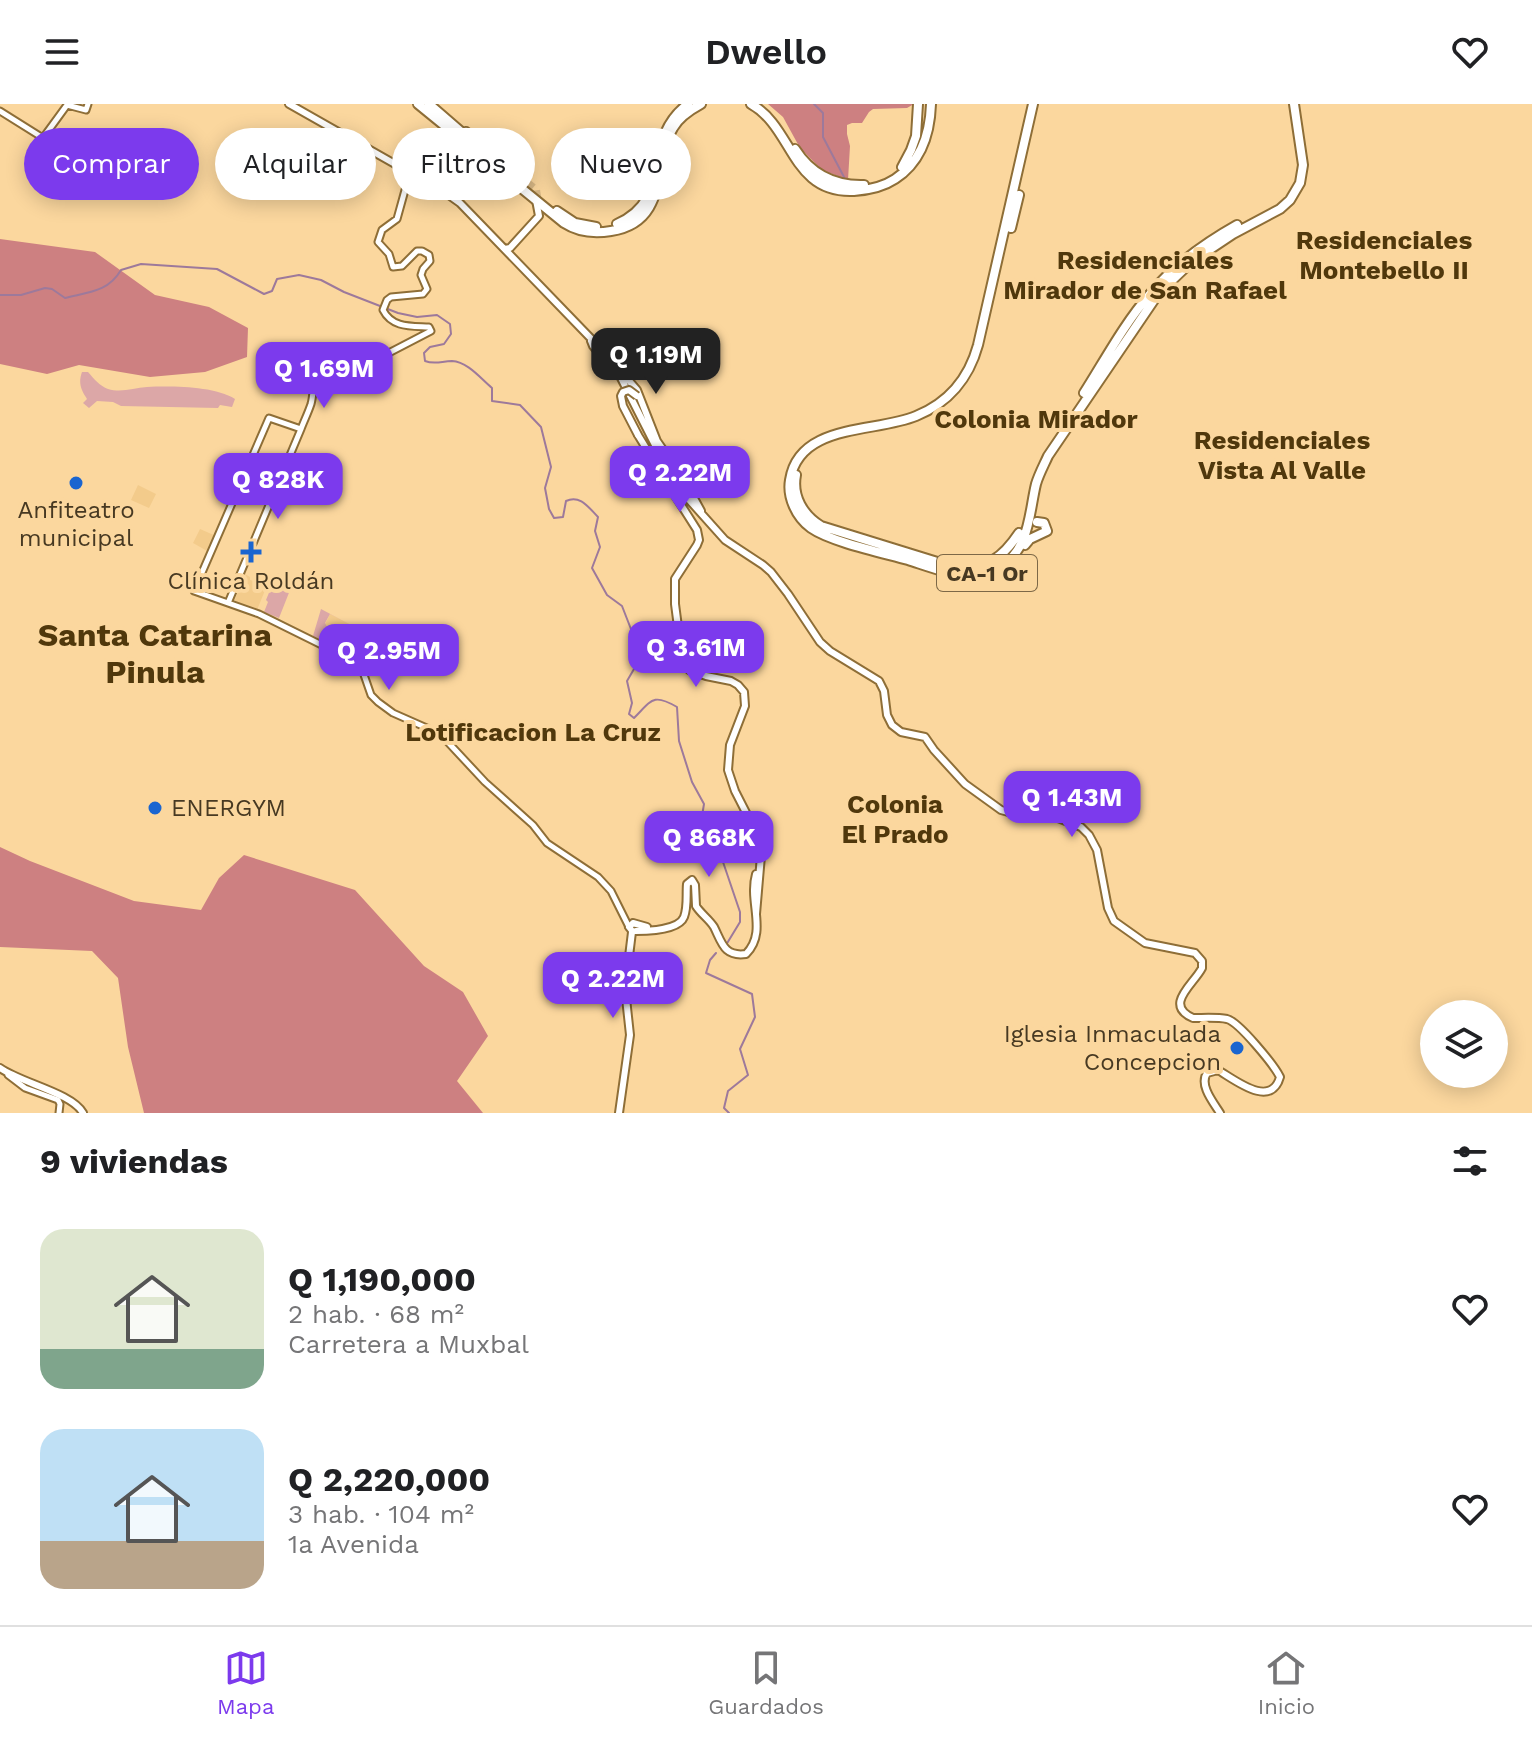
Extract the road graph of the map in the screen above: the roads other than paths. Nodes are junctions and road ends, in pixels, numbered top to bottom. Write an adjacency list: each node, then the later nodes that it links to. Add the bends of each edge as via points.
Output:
1 (289, 104): 17 (main road)
2 (418, 104): 15 (highway)
3 (429, 104): 14 (highway)
4 (688, 104): 14 (highway, via 666,129 646,200 629,218 605,227 565,217)
5 (701, 104): 23 (highway, via 674,125 657,192 639,218 597,233)
6 (751, 104): 11 (highway, via 774,124 803,170 842,190 869,189 897,178 916,160 929,125)
7 (761, 104): 18 (highway, via 806,164 827,179 870,184)
8 (1035, 104): 39 (highway, CA-1 Or, via 978,345 962,381 919,415 812,444 795,463 789,487 798,514 814,530 928,566 976,575 1001,566); 40 (highway, CA-1 Or, via 983,345 967,384 942,408 918,421 822,443 802,461 795,478 799,502 821,526)
9 (1292, 104): 25 (highway, CA-1 Or, via 1299,156 1289,193 1192,255); 26 (highway, CA-1 Or, via 1303,165 1290,200 1188,265)
10 (67, 105): 12 (street); 13 (street, via 43,138)
11 (926, 105): 18 (highway); 18 (highway, via 918,146)
12 (87, 107)
13 (0, 111)
14 (449, 120): 16 (highway)
15 (448, 128)
16 (462, 128)
17 (392, 162)
18 (902, 167)
19 (402, 200): 31 (street, via 397,219 383,228 378,242 393,267 402,266 417,251 429,255 421,275 427,289 423,294 391,297 384,307 394,323 431,331 354,371 324,364)
20 (456, 200): 24 (main road)
21 (536, 200): 22 (main road); 23 (highway)
22 (537, 218): 23 (main road, via 548,215); 24 (main road)
23 (564, 223)
24 (508, 251): 28 (main road)
25 (1142, 304): 26 (highway, via 1132,324); 27 (highway, CA-1 Or)
26 (1136, 327): 29 (highway, CA-1 Or)
27 (1123, 332): 29 (highway, via 1127,335); 40 (highway, CA-1 Or, via 1037,467 1022,533 1012,551 976,570)
28 (590, 337): 30 (main road); 33 (main road, via 621,383)
29 (1119, 352): 39 (highway, CA-1 Or, via 1048,456)
30 (609, 359): 32 (main road, via 637,390); 34 (main road)
31 (301, 429): 41 (street); 41 (street, via 269,418 194,591)
32 (657, 441): 33 (main road, bridge, via 637,396 623,392 621,402); 36 (main road)
33 (653, 454): 34 (main road)
34 (665, 472): 35 (main road)
35 (674, 483): 36 (main road); 44 (main road, via 699,534 675,579 682,660 689,670 731,681 744,692 728,770 762,844 756,935 749,952 729,951 696,906 691,880 684,918 653,931)
36 (707, 521): 42 (main road, via 771,572 826,648 879,681 892,725 925,737 965,784 1001,810)
37 (1037, 522): 39 (highway, via 1046,525 1046,533)
38 (1019, 533): 40 (highway, via 1007,550 987,563 964,567)
39 (1017, 550)
40 (937, 562)
41 (228, 603): 44 (street, via 359,665 378,702 454,747 547,843 598,877)
42 (1048, 814): 43 (main road); 43 (main road, via 1070,811)
43 (1073, 823): 50 (main road, via 1097,850 1114,921 1145,943 1191,952 1202,961 1181,996 1184,1013 1236,1024 1276,1069 1279,1081 1266,1092 1218,1070 1207,1073 1204,1083)
44 (633, 928): 49 (main road, via 625,989 630,1035)
45 (2, 1070): 46 (main road)
46 (18, 1080): 47 (street, via 31,1091 58,1100); 48 (main road, via 76,1104)
47 (59, 1113)
48 (83, 1113)
49 (619, 1113)
50 (1220, 1113)

